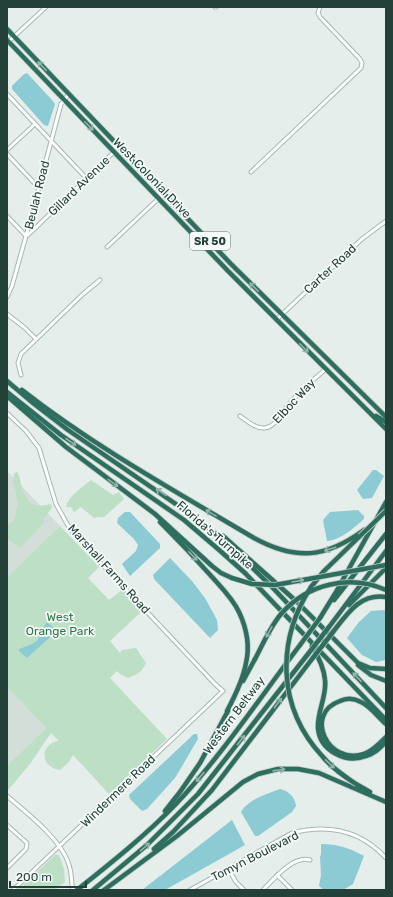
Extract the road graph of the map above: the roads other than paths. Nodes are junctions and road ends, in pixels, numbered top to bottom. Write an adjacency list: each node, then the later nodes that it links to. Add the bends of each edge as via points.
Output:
1 (46, 7): 4 (street)
2 (320, 7): 15 (street, via 320,17 360,59 361,68)
3 (7, 29): 4 (highway, West Colonial Drive / SR 50)
4 (14, 37): 5 (street); 7 (highway, West Colonial Drive / SR 50, one-way to 4)
5 (8, 42): 8 (highway, West Colonial Drive / SR 50)
6 (7, 94): 9 (street)
7 (69, 94): 8 (street, Beulah Road); 14 (highway, West Colonial Drive / SR 50)
8 (64, 100): 10 (street, Beulah Road); 12 (highway, West Colonial Drive / SR 50, one-way to 12)
9 (35, 124): 10 (street); 11 (street)
10 (51, 140): 16 (street); 17 (street, Beulah Road)
11 (7, 150)
12 (114, 152): 14 (highway, via 121,153); 16 (street, Gillard Avenue); 18 (highway, West Colonial Drive / SR 50)
13 (7, 154): 17 (street)
14 (138, 167): 22 (highway, West Colonial Drive / SR 50)
15 (251, 172)
16 (87, 179): 23 (street, Gillard Avenue)
17 (39, 188): 23 (street, Beulah Road)
18 (158, 199): 20 (highway, West Colonial Drive / SR 50); 25 (street)
19 (7, 216): 23 (street)
20 (176, 218): 22 (highway, via 189,227); 24 (highway, West Colonial Drive / SR 50)
21 (386, 221): 30 (street, Carter Road, via 362,239)
22 (195, 226): 26 (highway, West Colonial Drive / SR 50)
23 (26, 236): 28 (street, Beulah Road)
24 (200, 243): 26 (highway, via 207,243); 31 (highway, West Colonial Drive / SR 50)
25 (108, 247)
26 (223, 256): 30 (highway, West Colonial Drive / SR 50, one-way to 26)
27 (100, 280): 32 (street)
28 (7, 297)
29 (7, 314): 32 (street)
30 (282, 315): 31 (street, Carter Road); 34 (highway, West Colonial Drive / SR 50)
31 (276, 320): 33 (highway, West Colonial Drive / SR 50, one-way to 33)
32 (36, 340): 37 (street, via 18,360)
33 (314, 357): 34 (highway); 35 (highway, West Colonial Drive / SR 50)
34 (332, 365): 36 (highway, West Colonial Drive / SR 50)
35 (326, 369): 36 (highway); 41 (highway, West Colonial Drive / SR 50); 43 (street, Elboc Way, via 291,401 269,427 256,426)
36 (337, 370): 44 (highway, West Colonial Drive / SR 50)
37 (21, 375)
38 (7, 380): 49 (highway, Florida's Turnpike, one-way to 38, via 68,430); 50 (highway, one-way to 38, bridge, via 342,545 323,551 310,554 293,553 270,547 104,450)
39 (7, 392): 58 (highway, Florida's Turnpike, one-way to 58, via 61,435 202,534 237,566)
40 (7, 396): 47 (highway, one-way to 47, via 66,447)
41 (368, 411): 45 (highway); 46 (highway, West Colonial Drive / SR 50)
42 (7, 413): 62 (street, Marshall Farms Road, via 39,448 56,504 70,529)
43 (240, 416)
44 (386, 418)
45 (386, 422)
46 (386, 429)
47 (124, 491): 53 (highway, one-way to 53, bridge, via 177,533 212,566 232,578 252,584 275,584); 64 (highway, one-way to 64, via 194,558 239,611 247,636 248,649 242,678)
48 (386, 502): 56 (highway)
49 (186, 510): 59 (highway, via 228,540 291,597); 63 (highway, Florida's Turnpike, one-way to 49, via 256,571)
50 (386, 511): 69 (highway, one-way to 69, bridge, via 311,587 296,614 286,660 289,693 299,722 314,747 333,768)
51 (386, 534): 56 (highway, Western Beltway)
52 (386, 551): 57 (highway, Western Beltway)
53 (386, 566): 57 (highway)
54 (386, 590): 64 (highway, one-way to 64, bridge, via 360,583 342,582 306,593 292,603 270,630)
55 (386, 597): 80 (highway, one-way to 55, bridge, via 173,832 212,790 346,616 366,599)
56 (320, 618): 72 (highway, Western Beltway, one-way to 72, bridge, via 208,766 174,805)
57 (329, 627): 84 (highway, Western Beltway, one-way to 57, bridge, via 147,845 198,794)
58 (309, 641): 65 (highway, Florida's Turnpike); 68 (highway, via 325,678 326,687 318,725 324,744 339,756 357,759 371,754)
59 (338, 645): 60 (highway, via 362,665 376,670); 61 (highway, via 365,671)
60 (386, 669)
61 (386, 682)
62 (223, 691): 74 (street, Windermere Road)
63 (386, 708)
64 (228, 711): 72 (highway, via 191,777)
65 (386, 720)
66 (386, 724): 67 (highway, via 366,705 348,699 333,704 325,714 322,726 324,737 331,747 347,755 364,754 374,749)
67 (386, 737)
68 (386, 742)
69 (354, 785): 71 (highway); 80 (highway, one-way to 69, via 243,782 258,774 278,769 298,769)
70 (7, 796): 74 (street)
71 (386, 801)
72 (153, 824): 81 (highway, Western Beltway)
73 (7, 825): 77 (street, via 27,843 26,849)
74 (60, 846): 82 (street, Windermere Road); 83 (street, via 69,865)
75 (386, 858): 78 (street, Tomyn Boulevard, via 355,834 338,830 307,829 292,833)
76 (310, 860): 79 (street, via 305,858 296,861)
77 (7, 868)
78 (228, 868): 86 (street, Tomyn Boulevard); 87 (street)
79 (277, 875): 88 (street); 89 (street)
80 (121, 878): 85 (highway)
81 (79, 889)
82 (13, 890)
83 (72, 890)
84 (93, 890)
85 (104, 890)
86 (190, 890)
87 (244, 890)
88 (263, 890)
89 (292, 890)

